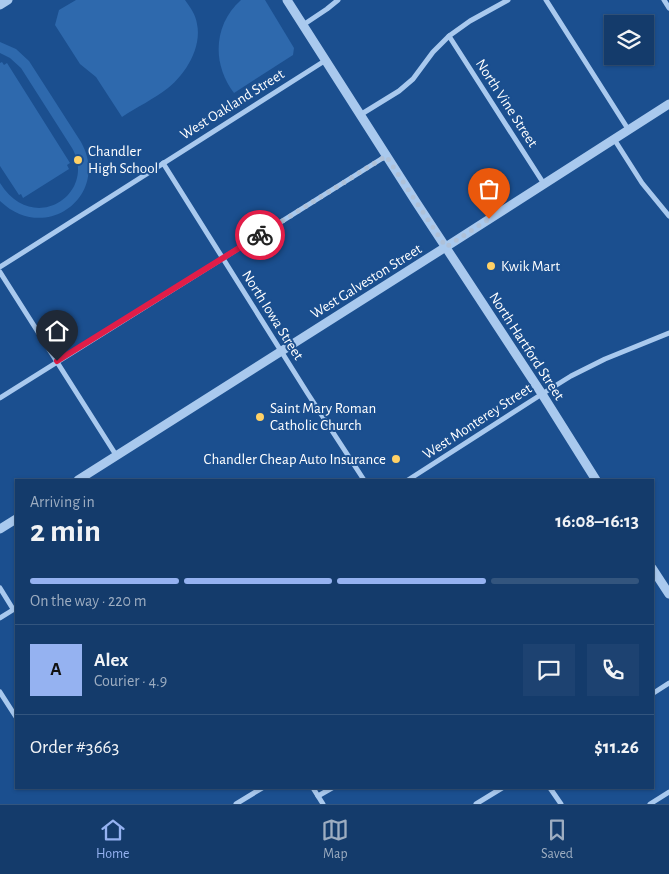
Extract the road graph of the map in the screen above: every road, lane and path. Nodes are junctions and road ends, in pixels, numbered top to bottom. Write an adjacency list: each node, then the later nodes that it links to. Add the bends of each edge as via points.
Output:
1 (8, 0): 7 (street)
2 (287, 0): 9 (street, North Hartford Street)
3 (338, 0): 9 (street)
4 (508, 0): 10 (street, via 470,20)
5 (546, 0): 14 (street)
6 (664, 0): 8 (street)
7 (0, 5)
8 (669, 8)
9 (304, 25): 11 (street, North Hartford Street)
10 (449, 36): 13 (street, via 413,79); 18 (street, North Vine Street)
11 (326, 60): 13 (street, North Hartford Street); 17 (street, West Oakland Street)
12 (669, 104): 14 (street, West Galveston Street)
13 (360, 115): 16 (street, North Hartford Street)
14 (628, 129): 15 (street, West Galveston Street)
15 (614, 139): 18 (street, West Galveston Street); 19 (street, via 642,183)
16 (386, 156): 20 (street, North Hartford Street); 21 (street)
17 (163, 163): 21 (street, North Iowa Street); 22 (street, West Oakland Street)
18 (544, 184): 20 (street, West Galveston Street)
19 (669, 216)
20 (446, 247): 25 (street, West Galveston Street); 27 (street, North Hartford Street)
21 (222, 258): 25 (street, North Iowa Street); 26 (street)
22 (0, 266)
23 (0, 272): 26 (street)
24 (669, 333): 27 (street, West Monterey Street, via 606,359)
25 (281, 351): 29 (street, West Galveston Street); 31 (street, North Iowa Street)
26 (57, 361): 28 (street); 29 (street)
27 (542, 394): 32 (street, West Monterey Street); 33 (street, North Hartford Street)
28 (0, 398)
29 (116, 455): 30 (street, West Galveston Street)
30 (80, 479)
31 (363, 479)
32 (410, 479)
33 (595, 479)
34 (15, 520): 35 (street)
35 (0, 529)
36 (656, 581): 38 (street)
37 (0, 588): 39 (street)
38 (669, 594)
39 (15, 608): 40 (street)
40 (0, 618)
41 (669, 684): 43 (street)
42 (0, 692): 44 (street)
43 (654, 693)
44 (15, 715)
45 (260, 789): 52 (street)
46 (314, 789): 51 (street)
47 (330, 789): 51 (street)
48 (500, 789): 54 (street)
49 (551, 789): 55 (street)
50 (669, 792): 56 (street)
51 (318, 796): 53 (street)
52 (236, 804)
53 (323, 804)
54 (476, 804)
55 (561, 804)
56 (650, 804)

